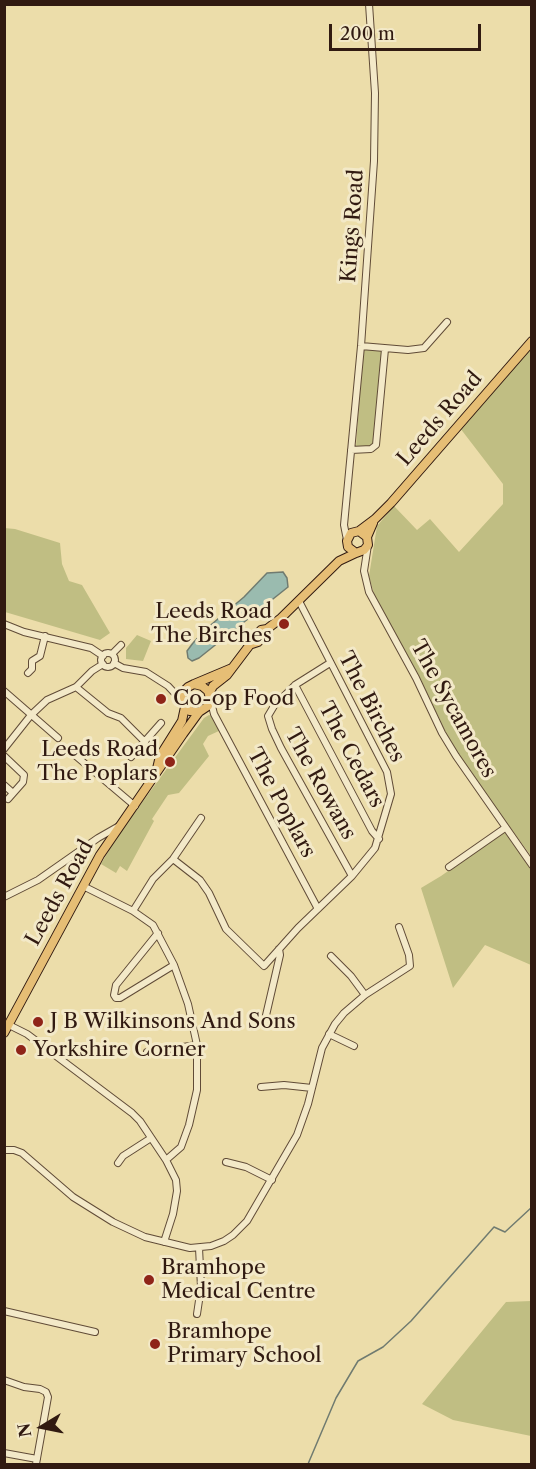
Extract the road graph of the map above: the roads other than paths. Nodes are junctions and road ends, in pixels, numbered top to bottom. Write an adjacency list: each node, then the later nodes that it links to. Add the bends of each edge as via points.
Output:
1 (369, 4): 4 (street, Kings Road, via 375,93 374,161)
2 (447, 322): 5 (street, via 424,348)
3 (531, 341): 8 (highway, Leeds Road)
4 (361, 345): 5 (street); 6 (street, Kings Road)
5 (385, 348): 6 (street, via 376,445)
6 (351, 450): 7 (street, Kings Road)
7 (346, 518): 8 (street); 9 (street, Kings Road)
8 (363, 536): 9 (highway, via 349,535); 10 (highway, via 364,550); 12 (street, The Sycamores)
9 (347, 542): 10 (highway, via 350,550); 11 (highway)
10 (357, 553): 11 (highway); 12 (street)
11 (339, 561): 13 (highway)
12 (366, 561): 46 (street, The Sycamores, via 369,592 442,733)
13 (298, 601): 20 (street, The Birches); 22 (highway, via 261,630)
14 (4, 624): 15 (street)
15 (45, 636): 18 (street, via 91,648); 23 (street, via 40,656 32,662)
16 (121, 645): 17 (street)
17 (112, 654): 18 (street); 19 (street)
18 (103, 656): 21 (street)
19 (114, 663): 21 (street); 26 (street, via 146,672)
20 (330, 663): 25 (street, The Rowans); 47 (street, The Birches, via 387,772 391,794)
21 (103, 664): 27 (street)
22 (232, 668): 24 (highway); 29 (highway, via 213,686)
23 (28, 673)
24 (193, 685): 26 (street); 29 (highway, via 202,686); 30 (highway, via 183,692)
25 (295, 685): 47 (street, The Cedars); 51 (street, The Rowans, via 270,712 269,722)
26 (168, 686): 30 (street)
27 (76, 687): 33 (street, via 47,700); 36 (street, via 108,713 121,718)
28 (4, 691): 33 (street)
29 (209, 696): 31 (highway, via 208,706); 32 (street, The Poplars)
30 (184, 704): 31 (highway, via 193,712); 41 (highway, Leeds Road, via 182,721 157,763)
31 (200, 712): 32 (street); 41 (highway, Leeds Road)
32 (214, 714): 54 (street, The Poplars)
33 (31, 715): 35 (street); 37 (street)
34 (162, 723): 36 (street)
35 (58, 738)
36 (145, 742): 40 (street)
37 (4, 749)
38 (70, 751): 43 (street)
39 (4, 756): 42 (street, via 24,775 23,782 10,796)
40 (131, 757)
41 (155, 777): 43 (highway, Leeds Road)
42 (4, 785)
43 (135, 806): 45 (highway, Leeds Road)
44 (201, 818): 48 (street)
45 (120, 826): 52 (highway, Leeds Road); 53 (street, via 38,880)
46 (505, 828): 49 (street, The Sycamores); 50 (street)
47 (379, 839): 51 (street, The Birches)
48 (173, 858): 55 (street, via 153,879); 58 (street, The Birches, via 200,880 226,929 264,966)
49 (531, 865)
50 (449, 867)
51 (352, 876): 54 (street, The Birches)
52 (83, 885): 55 (street); 63 (highway, Leeds Road)
53 (4, 897)
54 (318, 909): 58 (street, The Birches)
55 (133, 911): 57 (street)
56 (399, 927): 61 (street, via 411,966)
57 (158, 933): 60 (street); 60 (street, via 116,986 114,995 120,998)
58 (279, 949): 62 (street)
59 (331, 956): 61 (street)
60 (174, 965): 65 (street)
61 (365, 995): 64 (street)
62 (264, 1024)
63 (7, 1029): 70 (street, via 27,1034 132,1113)
64 (328, 1034): 66 (street); 69 (street)
65 (197, 1045): 67 (street); 72 (street, via 197,1090 189,1125 181,1147)
66 (354, 1046)
67 (147, 1052)
68 (261, 1087): 69 (street)
69 (312, 1089): 75 (street, via 303,1122)
70 (151, 1138): 72 (street); 74 (street)
71 (4, 1150): 76 (street, via 22,1153 73,1197 113,1222)
72 (166, 1160): 76 (street, via 177,1191)
73 (226, 1162): 75 (street)
74 (117, 1163)
75 (272, 1180): 77 (street, via 240,1229 224,1241)
76 (164, 1242): 77 (street)
77 (199, 1248): 79 (street, via 201,1287)
78 (4, 1311): 80 (street)
79 (197, 1314)
80 (95, 1332)
81 (4, 1380): 83 (street, via 46,1392)
82 (4, 1453): 83 (street)
83 (37, 1462)

